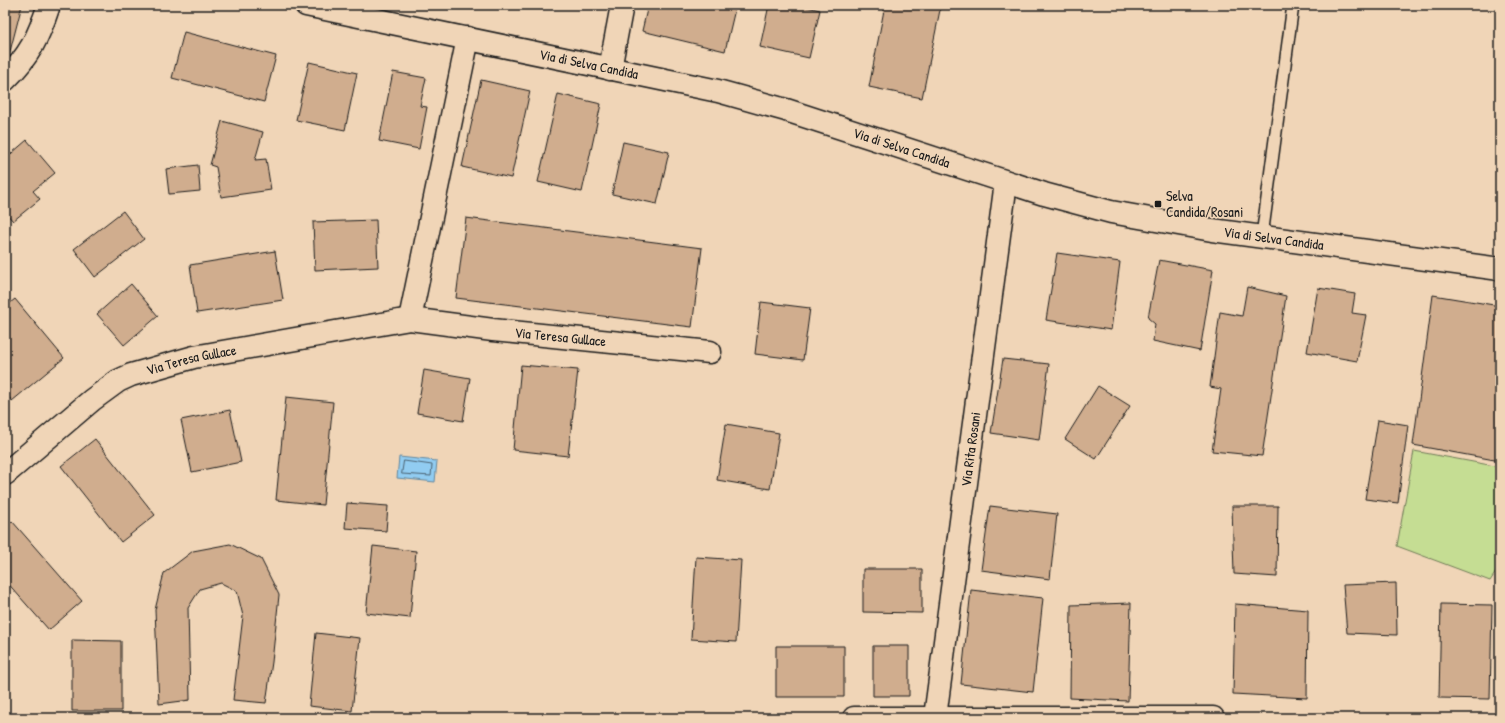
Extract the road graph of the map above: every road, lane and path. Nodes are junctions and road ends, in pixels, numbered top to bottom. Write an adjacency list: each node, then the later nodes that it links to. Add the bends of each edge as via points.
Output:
1 (49, 5): 7 (street, via 33,47)
2 (306, 5): 5 (street, Via di Selva Candida)
3 (622, 5): 6 (street)
4 (1293, 5): 9 (lane)
5 (468, 38): 6 (street, Via di Selva Candida); 11 (street)
6 (610, 69): 8 (street, Via di Selva Candida, via 718,91 786,110)
7 (5, 80)
8 (1006, 182): 9 (street, Via di Selva Candida, via 1111,212); 14 (street, Via Rita Rosani)
9 (1262, 236): 10 (street, Via di Selva Candida)
10 (1500, 269)
11 (410, 319): 12 (street, Via Teresa Gullace); 13 (street, Via Teresa Gullace, via 194,357 131,375 92,400)
12 (710, 352)
13 (5, 474)
14 (935, 717): 15 (street); 16 (street)
15 (854, 718)
16 (1213, 718)

